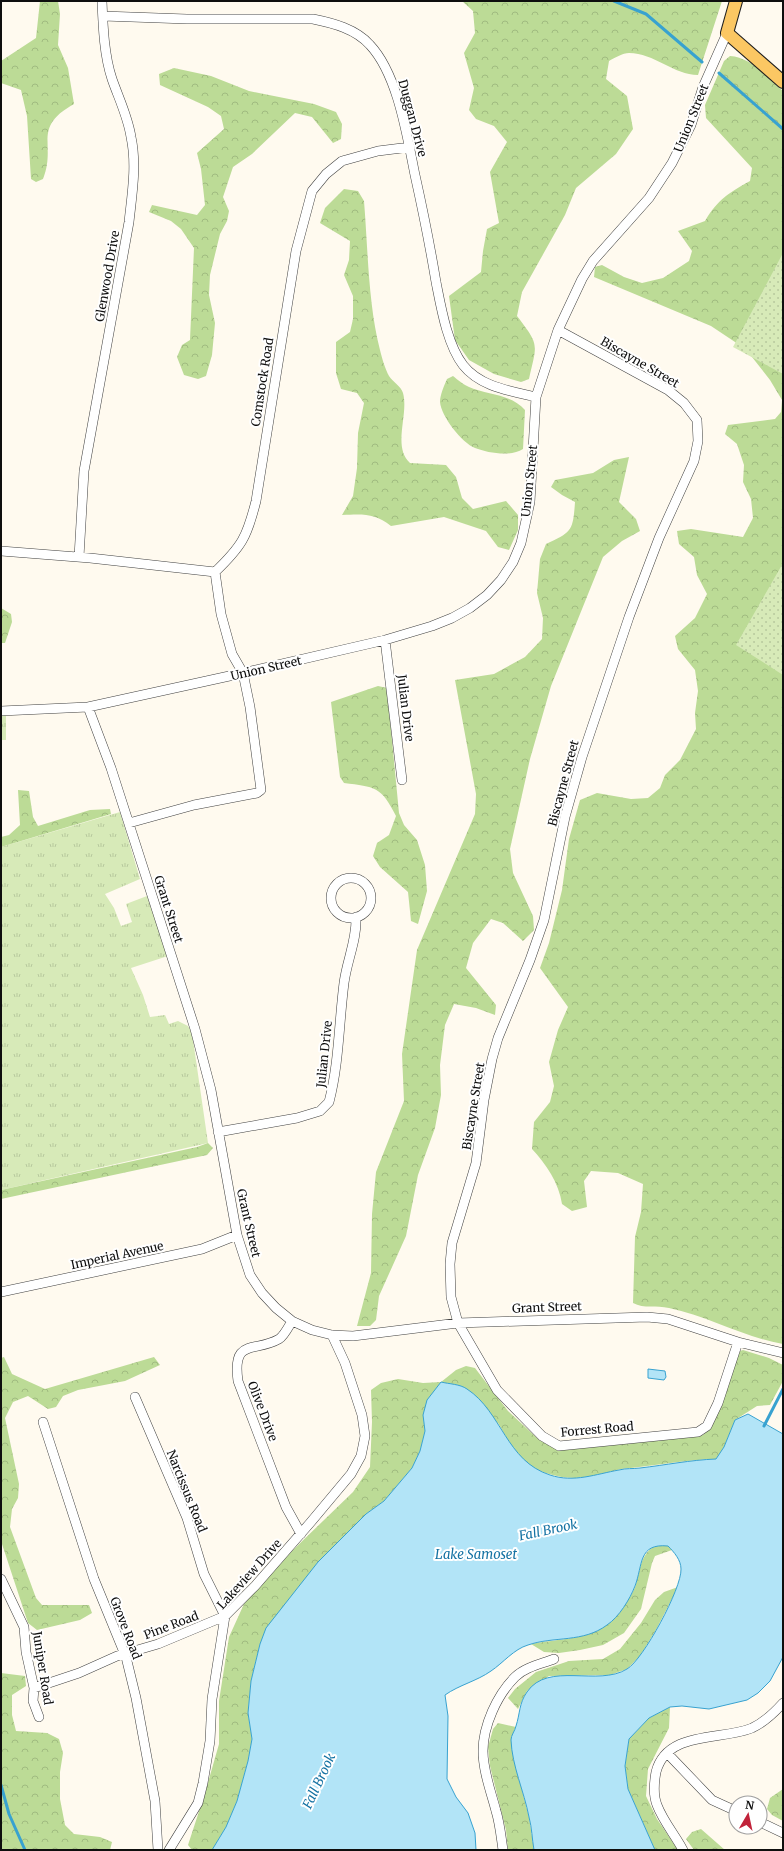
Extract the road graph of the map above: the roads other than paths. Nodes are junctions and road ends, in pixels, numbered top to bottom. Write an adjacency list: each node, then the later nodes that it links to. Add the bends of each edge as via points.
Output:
1 (102, 1): 3 (street, Glenwood Drive)
2 (736, 1): 4 (main road, Union Street)
3 (102, 16): 6 (street, Duggan Drive, via 313,19 353,32 370,44 382,62 398,101); 10 (street, Glenwood Drive, via 107,58 132,138 134,180 129,222 84,471)
4 (727, 33): 5 (main road); 7 (street, Union Street, via 703,87 691,125 672,163 649,198 593,261)
5 (783, 82)
6 (410, 147): 8 (street, Duggan Drive, via 441,307 453,347 463,365 479,379 498,388); 11 (street, Comstock Road, via 378,151 342,161 326,174 312,191 296,251 251,521 244,541)
7 (558, 330): 8 (street, Union Street); 23 (street, Biscayne Street, via 668,390 684,403 697,420 698,441 694,462 659,538 629,617 582,757 565,817 544,920 492,1059 476,1162 452,1243 451,1297)
8 (536, 397): 12 (street, Union Street, via 530,502 521,543 513,562 487,595 470,608 432,626)
9 (1, 551): 10 (street)
10 (80, 557): 11 (street)
11 (215, 572): 13 (street, via 221,614 232,654)
12 (385, 640): 13 (street, Union Street); 16 (street, Julian Drive)
13 (243, 673): 14 (street, Union Street); 17 (street, via 255,739 261,788 259,792 194,805)
14 (88, 707): 15 (street, Union Street); 17 (street, Grant Street)
15 (1, 711)
16 (402, 780)
17 (129, 823): 19 (street, Grant Street, via 195,1029 211,1090)
18 (356, 917): 18 (street, via 368,908 371,896 360,880 347,878 336,884 332,890 331,903 339,914); 19 (street, Julian Drive, via 354,946 344,983 330,1102 320,1111 297,1118)
19 (218, 1132): 20 (street, Grant Street)
20 (237, 1235): 21 (street, Imperial Avenue, via 202,1249); 22 (street, Grant Street, via 250,1275 262,1293)
21 (1, 1292)
22 (292, 1321): 24 (street, Grant Street); 29 (street, Olive Drive, via 280,1338 246,1348 239,1356 237,1370 238,1381 286,1507)
23 (458, 1322): 24 (street, Grant Street, via 353,1336); 25 (street, Grant Street, via 647,1317 668,1319); 25 (street, Forrest Road, via 497,1390 542,1436 558,1446 698,1432 707,1426 718,1403)
24 (332, 1335): 29 (street, Lakeview Drive, via 362,1415 364,1436 360,1456 351,1474)
25 (738, 1342): 26 (street, Grant Street)
26 (783, 1353)
27 (135, 1397): 31 (street, Narcissus Road, via 187,1518 204,1574)
28 (43, 1422): 32 (street, Grove Road, via 94,1579)
29 (301, 1534): 31 (street, Lakeview Drive)
30 (1, 1579): 34 (street, Juniper Road, via 24,1627 26,1652)
31 (225, 1616): 32 (street, Pine Road, via 158,1644); 42 (street, Lakeview Drive, via 212,1699 210,1741 203,1783 198,1803)
32 (124, 1654): 34 (street, Pine Road); 41 (street, Grove Road, via 136,1698 155,1801)
33 (554, 1659): 43 (street, via 516,1676 503,1693 485,1731 485,1766)
34 (34, 1688): 36 (street, Juniper Road, via 33,1701)
35 (783, 1703): 37 (street, via 771,1716 753,1727 733,1734 692,1740)
36 (39, 1717)
37 (667, 1753): 38 (street, via 712,1800); 44 (street, via 659,1764 653,1784 657,1805)
38 (728, 1807)
39 (768, 1826): 40 (street)
40 (783, 1833)
41 (158, 1850)
42 (169, 1850)
43 (503, 1850)
44 (683, 1850)

